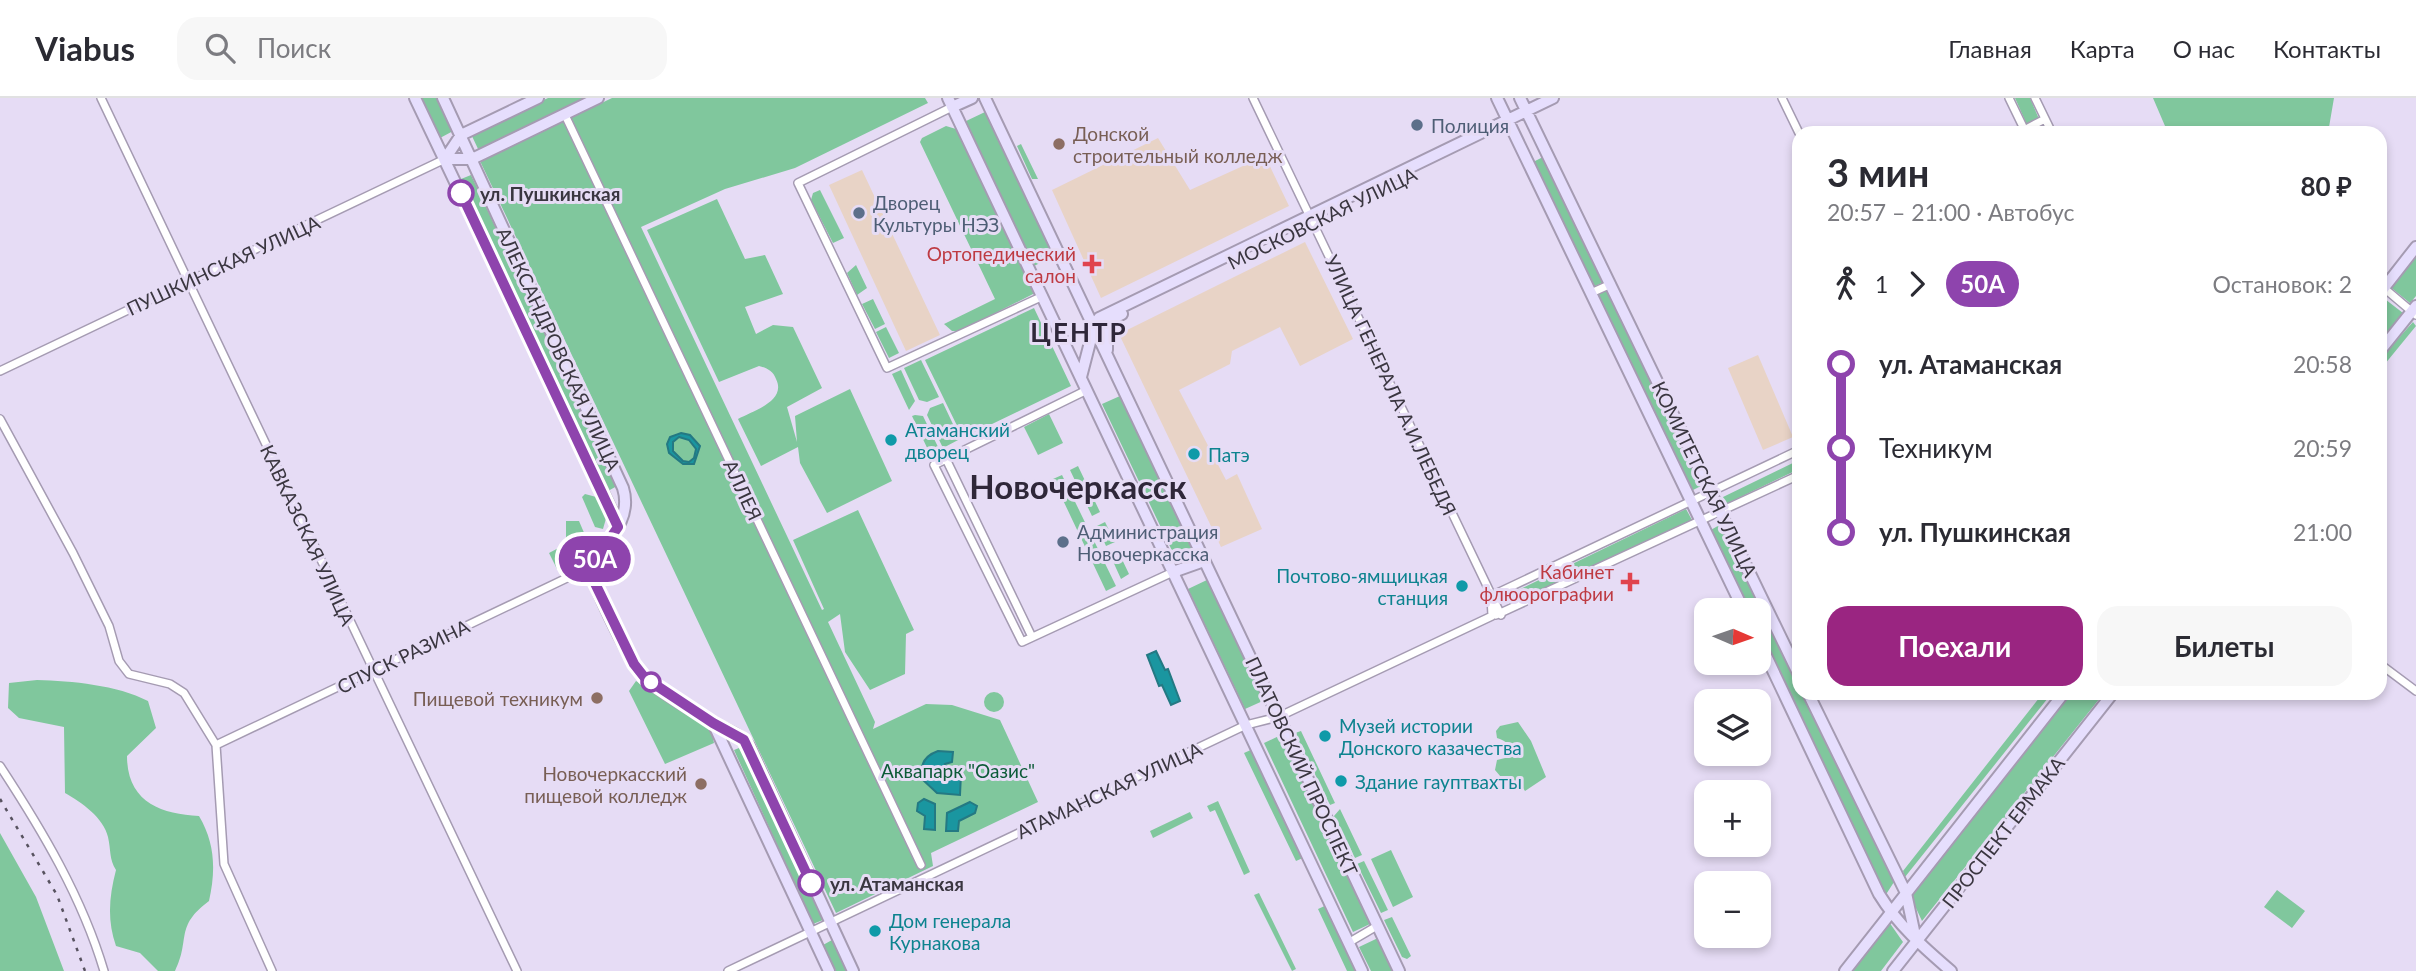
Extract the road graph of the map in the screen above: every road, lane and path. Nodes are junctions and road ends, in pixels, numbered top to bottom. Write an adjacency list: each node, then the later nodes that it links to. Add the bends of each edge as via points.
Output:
1 (101, 98): 30 (street, КАВКАЗСКАЯ УЛИЦА)
2 (415, 98): 26 (street, АЛЕКСАНДРОВСКАЯ УЛИЦА)
3 (443, 98): 25 (street, АЛЕКСАНДРОВСКАЯ УЛИЦА)
4 (538, 98): 25 (street)
5 (598, 98): 18 (street, ПУШКИНСКАЯ УЛИЦА)
6 (972, 98): 16 (street)
7 (985, 98): 36 (street, ПЛАТОВСКИЙ ПРОСПЕКТ)
8 (1253, 98): 28 (street, УЛИЦА ГЕНЕРАЛА А.И.ЛЕБЕДЯ)
9 (1497, 98): 20 (street, КОМИТЕТСКАЯ УЛИЦА)
10 (1520, 98): 17 (street, КОМИТЕТСКАЯ УЛИЦА)
11 (1553, 98): 17 (street, МОСКОВСКАЯ УЛИЦА)
12 (1565, 98): 17 (street, МОСКОВСКАЯ УЛИЦА)
13 (1782, 98): 21 (street)
14 (2009, 98): 22 (street)
15 (2035, 98): 19 (street)
16 (950, 102): 35 (street, ПЛАТОВСКИЙ ПРОСПЕКТ); 35 (street, via 798,183 887,368)
17 (1528, 113): 20 (street, МОСКОВСКАЯ УЛИЦА); 31 (street, КОМИТЕТСКАЯ УЛИЦА)
18 (565, 115): 27 (street, ПУШКИНСКАЯ УЛИЦА); 74 (street, АЛЛЕЯ)
19 (2045, 119): 23 (street); 24 (street)
20 (1508, 123): 28 (street, МОСКОВСКАЯ УЛИЦА); 33 (street, КОМИТЕТСКАЯ УЛИЦА)
21 (1796, 126)
22 (2023, 126)
23 (2033, 126)
24 (2048, 126)
25 (461, 135): 26 (street); 27 (street, АЛЕКСАНДРОВСКАЯ УЛИЦА)
26 (445, 159): 27 (street, ПУШКИНСКАЯ УЛИЦА); 30 (street, ПУШКИНСКАЯ УЛИЦА); 53 (street, АЛЕКСАНДРОВСКАЯ УЛИЦА)
27 (472, 159): 53 (street, АЛЕКСАНДРОВСКАЯ УЛИЦА, via 623,488 625,504)
28 (1312, 219): 38 (street, МОСКОВСКАЯ УЛИЦА); 41 (street, МОСКОВСКАЯ УЛИЦА, via 1112,319); 57 (street, УЛИЦА ГЕНЕРАЛА А.И.ЛЕБЕДЯ)
29 (2416, 247): 32 (street)
30 (188, 282): 42 (street, ПУШКИНСКАЯ УЛИЦА); 64 (street, КАВКАЗСКАЯ УЛИЦА)
31 (1611, 284): 33 (street); 49 (street, КОМИТЕТСКАЯ УЛИЦА)
32 (2387, 284)
33 (1591, 293): 50 (street, КОМИТЕТСКАЯ УЛИЦА)
34 (2387, 293): 37 (street)
35 (1043, 296): 43 (street, ПЛАТОВСКИЙ ПРОСПЕКТ)
36 (1082, 303): 38 (street, via 1093,311); 39 (street, ПЛАТОВСКИЙ ПРОСПЕКТ)
37 (2414, 311): 40 (street)
38 (1110, 313): 39 (street, МОСКОВСКАЯ УЛИЦА, via 1099,318)
39 (1094, 328): 41 (street, ПЛАТОВСКИЙ ПРОСПЕКТ); 43 (street)
40 (2387, 343)
41 (1107, 357): 54 (street, ПЛАТОВСКИЙ ПРОСПЕКТ)
42 (0, 371)
43 (1082, 377): 44 (street, ПЛАТОВСКИЙ ПРОСПЕКТ)
44 (1087, 390): 47 (street); 56 (street, ПЛАТОВСКИЙ ПРОСПЕКТ)
45 (0, 419): 72 (street, via 73,552 108,625 119,661 129,674 170,684 184,693)
46 (1792, 453): 49 (street)
47 (946, 458): 60 (street); 60 (street, via 934,465 1022,642)
48 (1792, 478): 51 (street, АТАМАНСКАЯ УЛИЦА)
49 (1712, 493): 50 (street); 51 (street, КОМИТЕТСКАЯ УЛИЦА)
50 (1692, 502): 52 (street, КОМИТЕТСКАЯ УЛИЦА); 57 (street)
51 (1721, 512): 52 (street, АТАМАНСКАЯ УЛИЦА); 61 (street, КОМИТЕТСКАЯ УЛИЦА)
52 (1702, 521): 58 (street, КОМИТЕТСКАЯ УЛИЦА); 59 (street, АТАМАНСКАЯ УЛИЦА)
53 (618, 527): 55 (street, АЛЕКСАНДРОВСКАЯ УЛИЦА)
54 (1204, 561): 56 (street); 69 (street, ПЛАТОВСКИЙ ПРОСПЕКТ)
55 (590, 567): 64 (street, СПУСК РАЗИНА); 70 (street, via 639,671)
56 (1173, 572): 60 (street); 71 (street, ПЛАТОВСКИЙ ПРОСПЕКТ)
57 (1491, 596): 59 (street)
58 (1738, 598)
59 (1496, 615): 69 (street, АТАМАНСКАЯ УЛИЦА)
60 (1032, 637)
61 (1792, 660)
62 (1771, 666): 76 (street)
63 (2387, 669): 65 (street)
64 (373, 671): 72 (street, СПУСК РАЗИНА); 84 (street, КАВКАЗСКАЯ УЛИЦА)
65 (2416, 691)
66 (1811, 700): 75 (street)
67 (2058, 700): 75 (street, ПРОСПЕКТ ЕРМАКА)
68 (2107, 700): 80 (street, ПРОСПЕКТ ЕРМАКА)
69 (1278, 717): 71 (street, АТАМАНСКАЯ УЛИЦА); 78 (street, ПЛАТОВСКИЙ ПРОСПЕКТ)
70 (713, 723): 77 (street, via 748,746); 79 (street)
71 (1246, 725): 77 (street, АТАМАНСКАЯ УЛИЦА); 81 (street, ПЛАТОВСКИЙ ПРОСПЕКТ)
72 (216, 745): 83 (street, via 223,864)
73 (0, 766): 82 (street, via 44,832 94,937)
74 (921, 865)
75 (1906, 893): 76 (street, ПРОСПЕКТ ЕРМАКА); 80 (street)
76 (1891, 913): 80 (street); 90 (street, ПРОСПЕКТ ЕРМАКА)
77 (830, 923): 79 (street, АТАМАНСКАЯ УЛИЦА); 87 (street)
78 (1377, 926): 81 (street); 89 (street, ПЛАТОВСКИЙ ПРОСПЕКТ)
79 (811, 932): 85 (street, АТАМАНСКАЯ УЛИЦА); 86 (street)
80 (1917, 942): 91 (street, ПРОСПЕКТ ЕРМАКА); 92 (street)
81 (1348, 943): 88 (street, ПЛАТОВСКИЙ ПРОСПЕКТ)
82 (104, 971)
83 (271, 971)
84 (517, 971)
85 (728, 971)
86 (829, 971)
87 (853, 971)
88 (1362, 971)
89 (1399, 971)
90 (1845, 971)
91 (1894, 971)
92 (1951, 971)

